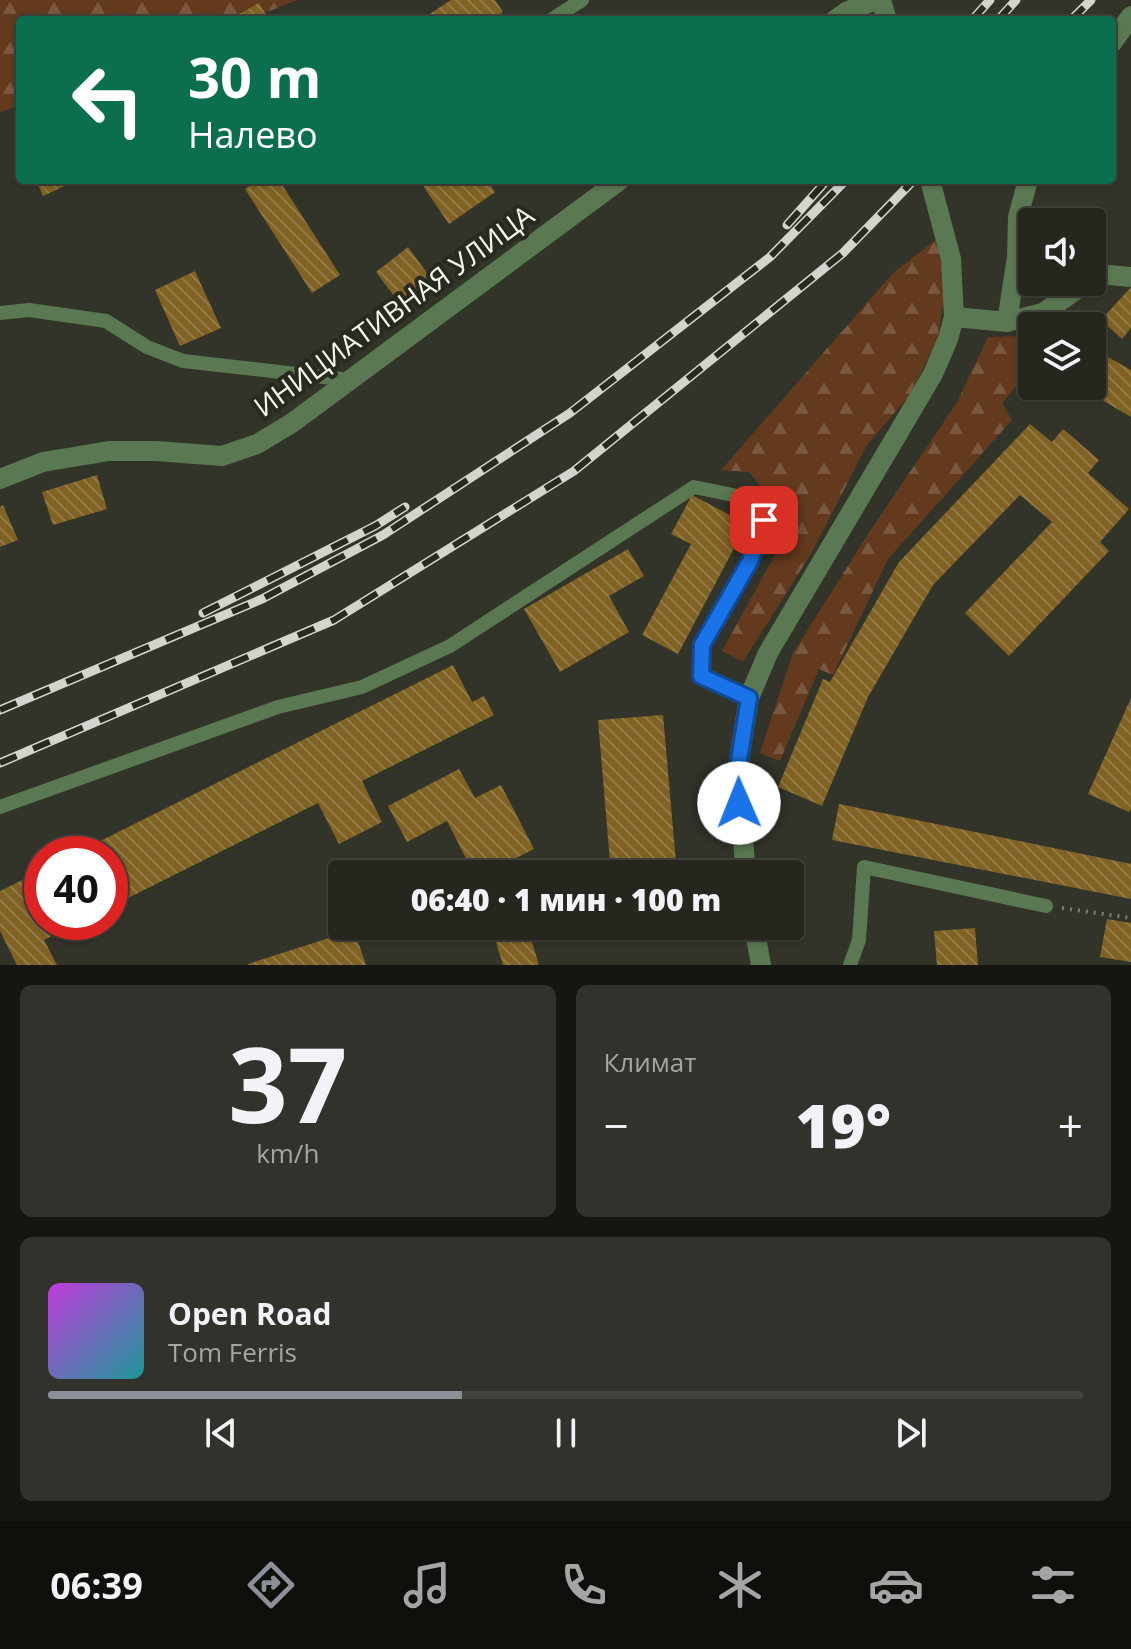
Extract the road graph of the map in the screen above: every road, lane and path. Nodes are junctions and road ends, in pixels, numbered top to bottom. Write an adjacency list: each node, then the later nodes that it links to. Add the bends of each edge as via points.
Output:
1 (582, 0): 4 (lane)
2 (878, 0): 3 (street)
3 (839, 11)
4 (557, 16)
5 (1131, 16): 6 (street)
6 (1116, 37)
7 (615, 184): 16 (street, ИНИЦИАТИВНАЯ УЛИЦА)
8 (931, 184): 14 (street, via 951,259)
9 (1027, 184): 15 (street, via 1018,217)
10 (1106, 275): 11 (street)
11 (1131, 277)
12 (1067, 296): 15 (street, via 1043,313)
13 (0, 313): 16 (lane, via 29,310 106,321 147,347 183,361)
14 (954, 317): 15 (street); 18 (street, via 933,374 768,653)
15 (1007, 322)
16 (350, 380): 17 (street, ИНИЦИАТИВНАЯ УЛИЦА, via 257,444 222,456 109,451 43,462)
17 (0, 479)
18 (749, 698): 19 (lane, via 701,676 702,645 750,561 764,520 733,495 694,487 450,646 375,682 278,707); 20 (street, via 737,773)
19 (0, 807)
20 (745, 860)
21 (1046, 906): 22 (path); 25 (lane, via 864,867 859,940)
22 (1131, 918)
23 (757, 940): 24 (street)
24 (761, 965)
25 (850, 965)

